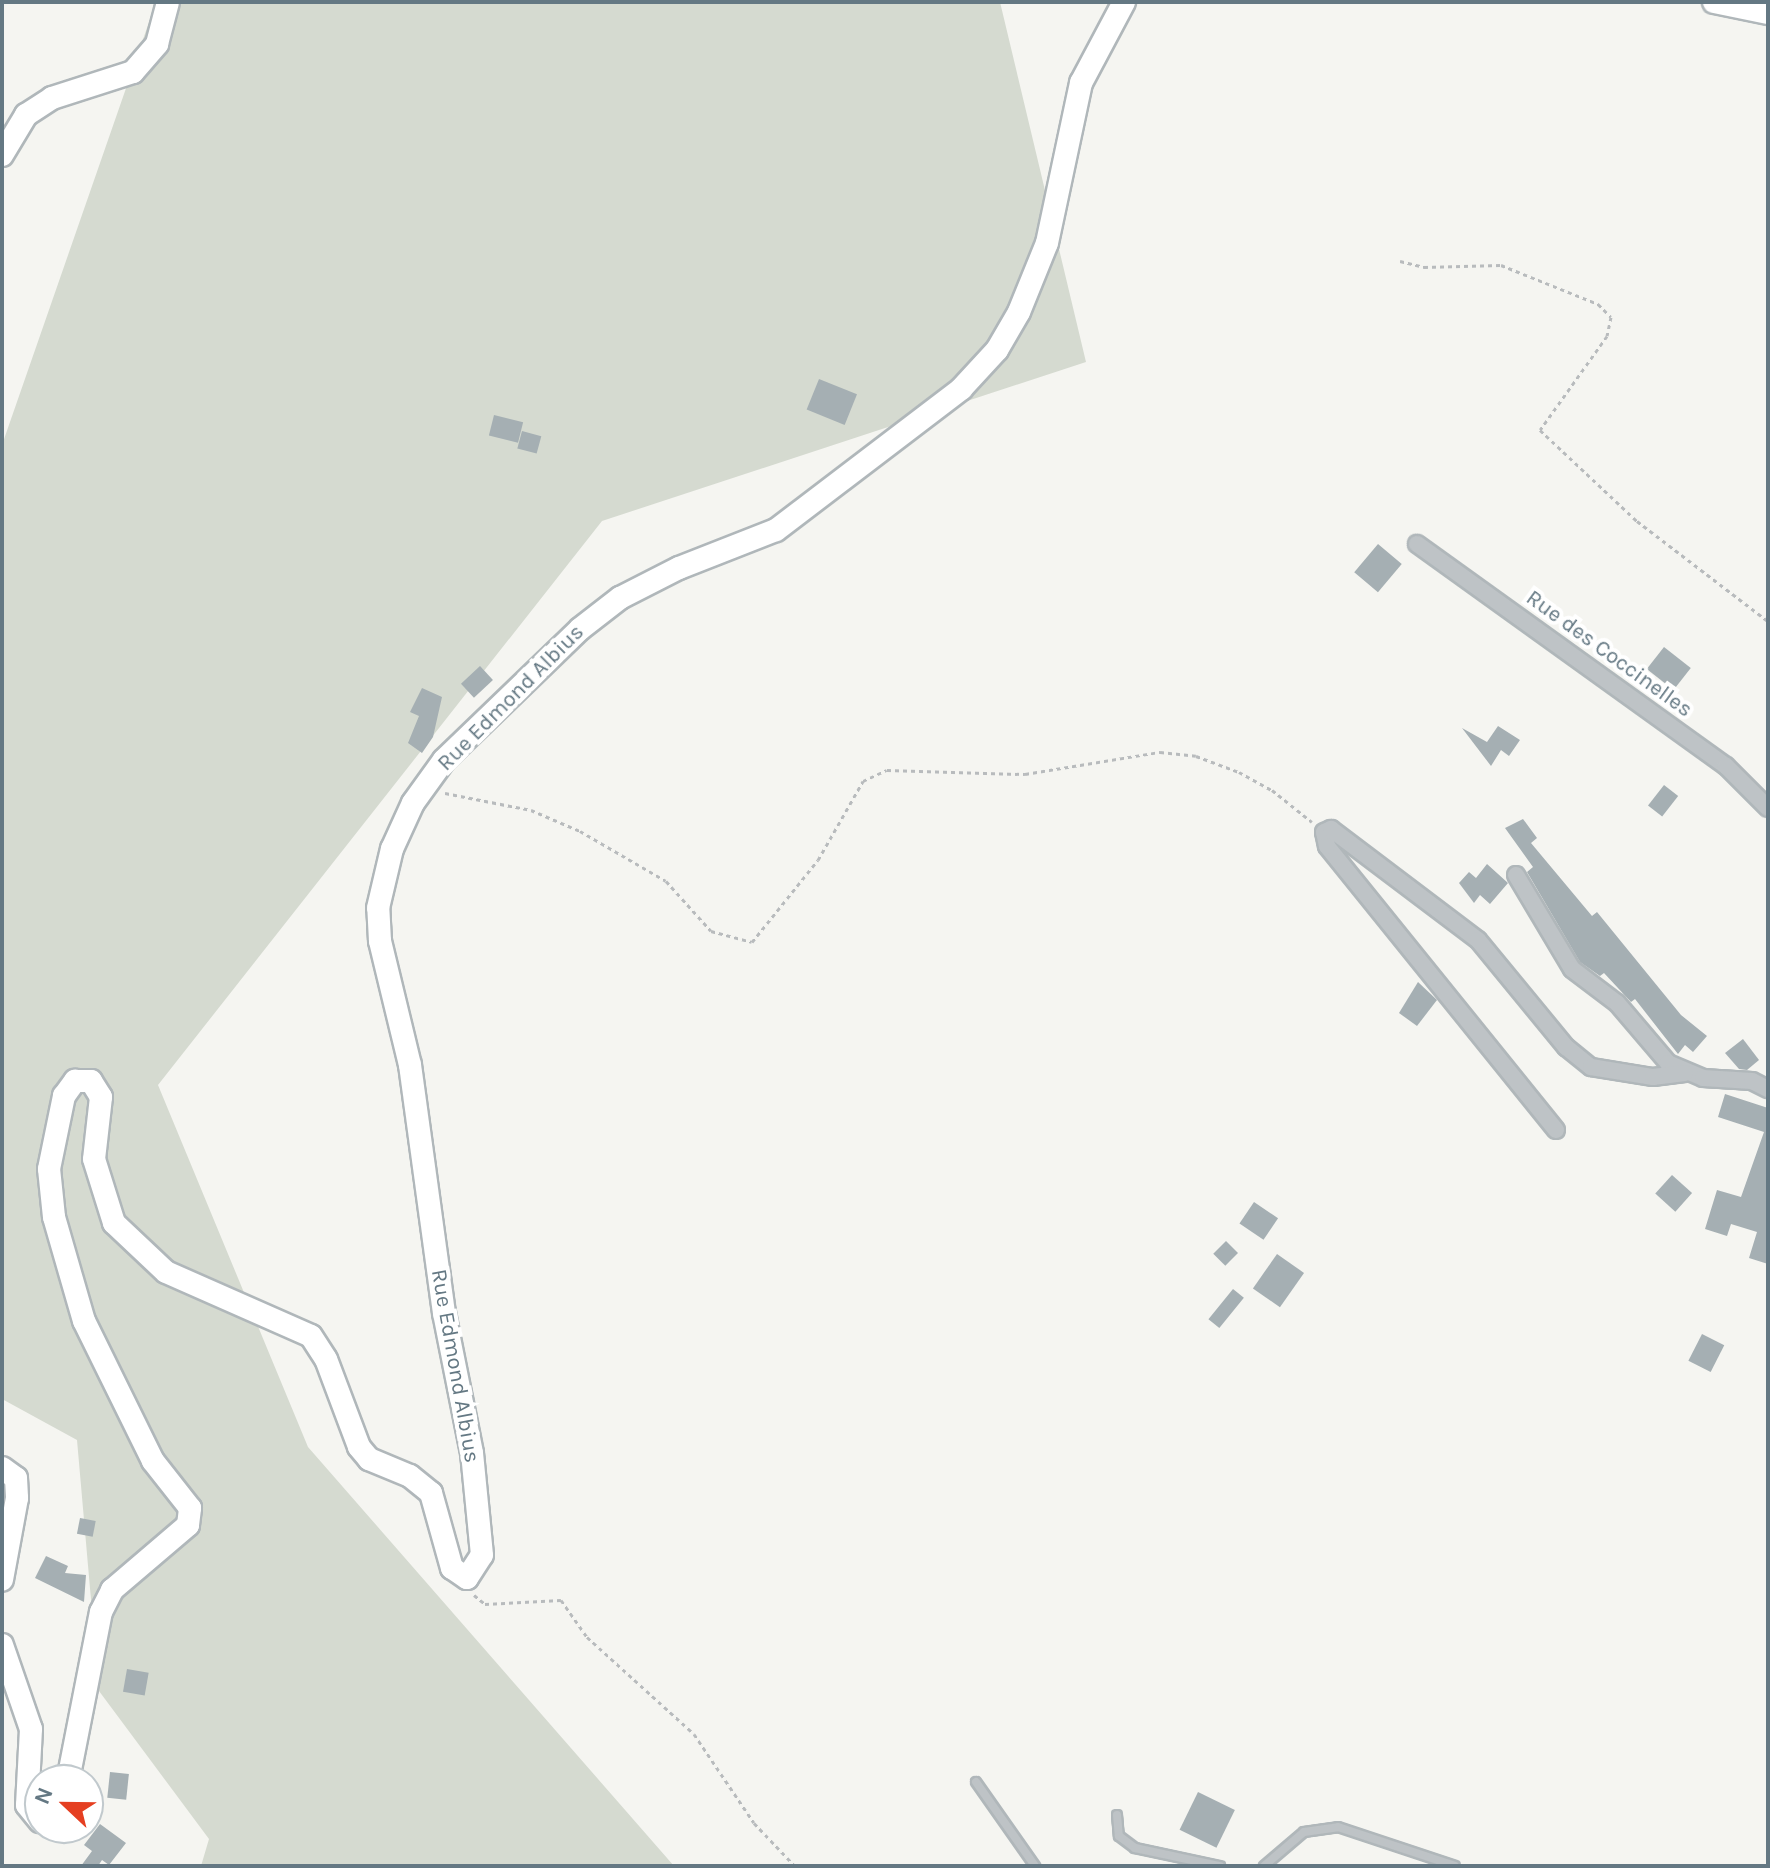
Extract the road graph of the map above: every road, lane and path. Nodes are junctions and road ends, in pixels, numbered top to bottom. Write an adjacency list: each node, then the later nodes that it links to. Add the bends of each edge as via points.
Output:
1 (1124, 2): 17 (main road, Rue Edmond Albius, via 1081,83 1047,243 997,350 961,389 776,530 679,568 620,598 580,629 444,760 413,803 392,849 378,908 380,941 410,1065 444,1313 472,1453 482,1555)
2 (1714, 2): 4 (main road)
3 (170, 7): 5 (main road, via 157,44 133,72 52,98 26,115)
4 (1768, 13)
5 (2, 155)
6 (1400, 261): 8 (path, via 1424,267 1501,265 1598,304 1611,317 1607,336 1540,430 1637,521)
7 (1417, 544): 10 (street, Rue des Coccinelles, via 1726,766)
8 (1768, 621)
9 (443, 793): 11 (path, via 531,810 580,831 666,881 711,931 752,942 812,869 863,781 887,770 1025,774 1160,752 1196,756 1272,790)
10 (1768, 808)
11 (1328, 830): 13 (street, via 1478,940 1566,1047 1591,1067 1653,1077); 15 (street, via 1327,846)
12 (1516, 875): 13 (street, via 1572,969 1617,1003 1668,1063)
13 (1685, 1073): 14 (street, via 1752,1081)
14 (1768, 1089)
15 (1556, 1130)
16 (2, 1468): 18 (main road, via 16,1478 17,1498)
17 (467, 1578): 21 (main road, via 452,1568 431,1493 410,1476 369,1459 359,1447 326,1359 311,1336 166,1272 114,1223 94,1159 101,1097 91,1081 75,1081 64,1096 49,1169 54,1217 84,1321 116,1391 153,1461 190,1508 188,1525 112,1590 101,1612); 24 (path, via 474,1598 485,1604 561,1600 587,1637 694,1734 754,1823)
18 (2, 1580)
19 (2, 1645): 20 (main road, via 31,1729)
20 (29, 1764)
21 (71, 1764)
22 (976, 1782): 25 (lane)
23 (1117, 1815): 26 (lane, via 1119,1836 1135,1848)
24 (795, 1866)
25 (1035, 1866)
26 (1220, 1866)
27 (1264, 1866): 28 (lane, via 1304,1832 1338,1827)
28 (1455, 1866)

